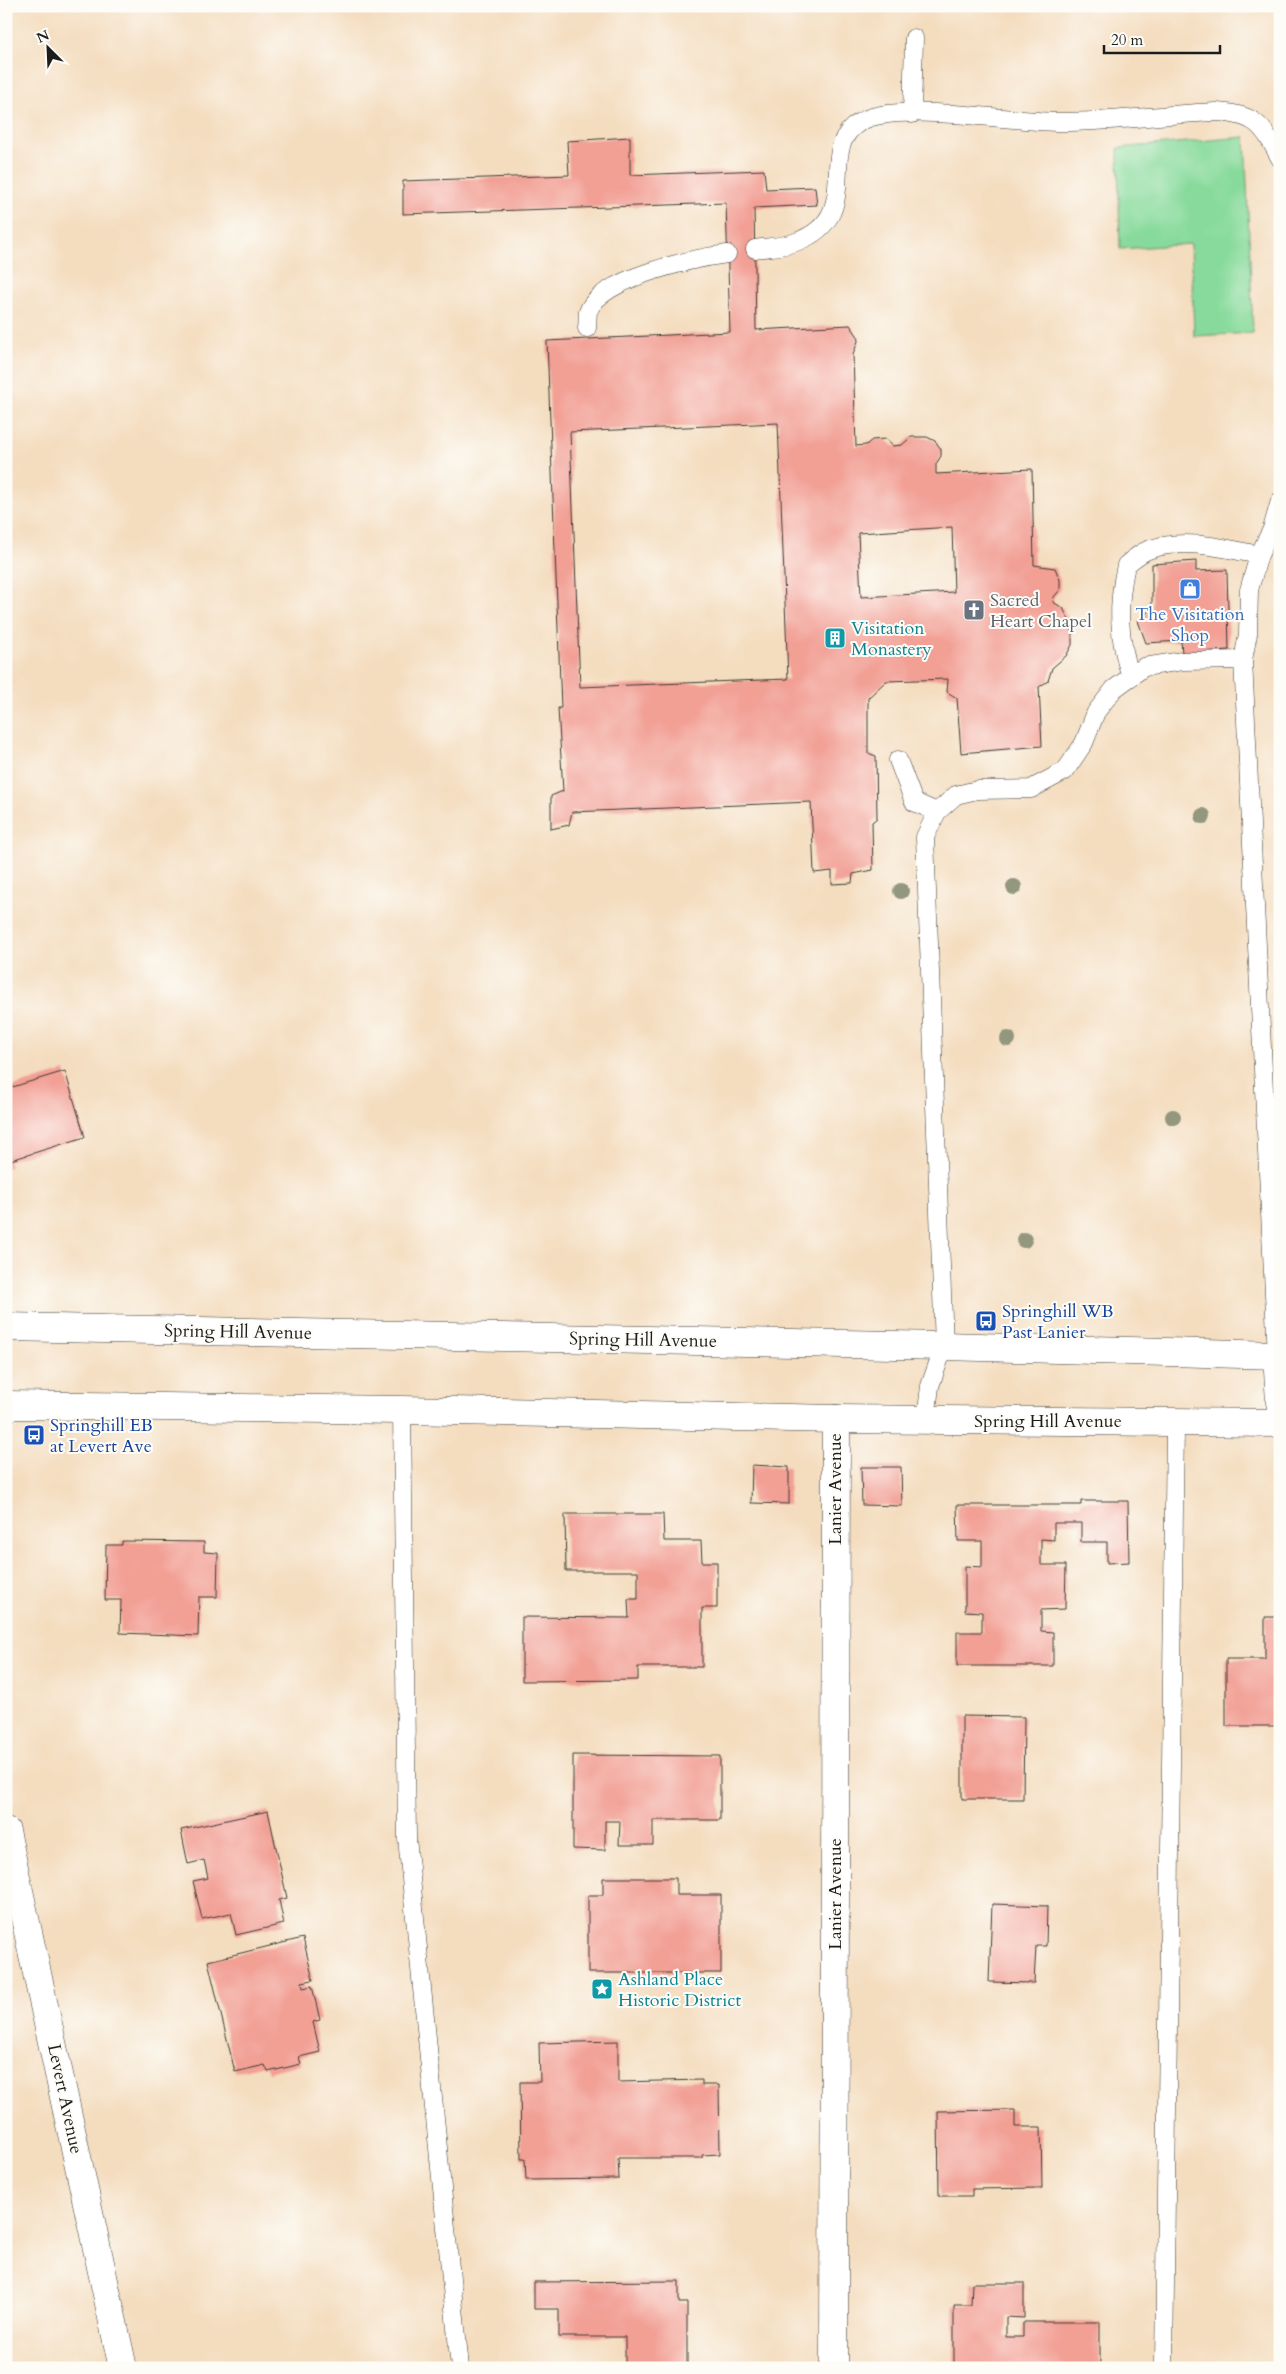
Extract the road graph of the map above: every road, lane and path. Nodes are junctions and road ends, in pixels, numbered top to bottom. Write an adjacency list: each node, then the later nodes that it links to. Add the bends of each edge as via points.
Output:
1 (914, 38): 2 (lane)
2 (912, 114): 3 (lane, via 1061,122 1217,112 1240,114 1255,121); 4 (lane, via 879,114 860,122 848,132 837,158 838,191 833,212 816,232 795,242)
3 (1280, 158)
4 (755, 249)
5 (728, 254): 6 (lane, via 702,257 656,270 610,288 588,312)
6 (588, 328)
7 (1280, 501): 8 (lane, via 1272,530)
8 (1259, 554): 9 (lane, via 1249,590 1248,634); 10 (lane, via 1176,544 1147,550 1126,565 1120,594 1122,649)
9 (1243, 660): 10 (lane, via 1182,661 1144,667); 15 (lane)
10 (1131, 677): 12 (lane, via 1114,689 1096,712 1084,743 1065,771 1031,788 977,790 956,795)
11 (898, 760): 12 (lane, via 914,802)
12 (937, 812): 14 (lane, via 925,836 925,874)
13 (6, 1327): 14 (main road, Spring Hill Avenue)
14 (944, 1346): 15 (main road, Spring Hill Avenue); 20 (lane, via 930,1386)
15 (1279, 1355): 16 (main road)
16 (1280, 1402)
17 (6, 1405): 18 (main road, Spring Hill Avenue)
18 (402, 1410): 19 (main road, Spring Hill Avenue); 25 (lane, via 407,1838)
19 (836, 1420): 20 (main road, Spring Hill Avenue); 26 (main road, Lanier Avenue)
20 (926, 1420): 21 (main road, Spring Hill Avenue)
21 (1175, 1422): 22 (main road, Spring Hill Avenue); 27 (lane)
22 (1280, 1423)
23 (6, 1831): 24 (main road, Levert Avenue)
24 (123, 2368)
25 (460, 2368)
26 (834, 2368)
27 (1164, 2368)

